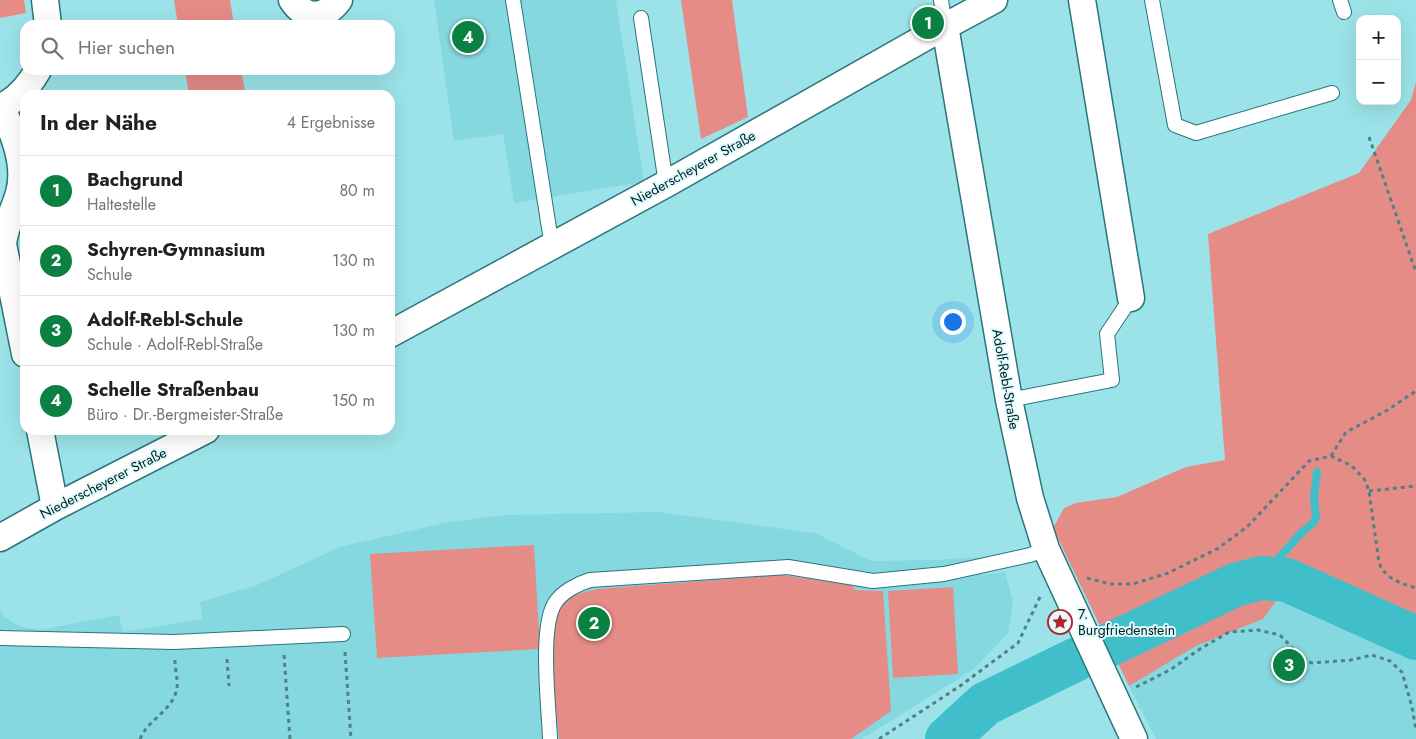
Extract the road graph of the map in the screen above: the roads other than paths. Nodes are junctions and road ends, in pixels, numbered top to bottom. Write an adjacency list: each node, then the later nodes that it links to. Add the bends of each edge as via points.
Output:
1 (45, 0): 10 (street)
2 (292, 0): 3 (street, via 297,8 312,14 328,12)
3 (339, 0)
4 (513, 0): 20 (lane)
5 (941, 0): 11 (lane, Adolf-Rebl-Straße)
6 (994, 0): 11 (street, Niederscheyerer Straße)
7 (1082, 0): 21 (street)
8 (1152, 0): 14 (lane, via 1175,126 1196,133)
9 (641, 18): 19 (lane)
10 (47, 20)
11 (945, 26): 19 (street, Niederscheyerer Straße); 24 (street, Adolf-Rebl-Straße)
12 (35, 75): 13 (street)
13 (23, 90)
14 (1332, 93)
15 (20, 94): 16 (street)
16 (1, 108): 17 (street, via 14,137)
17 (20, 162)
18 (20, 180): 22 (street, via 3,244)
19 (666, 184): 20 (street, Niederscheyerer Straße)
20 (552, 247): 23 (street, Niederscheyerer Straße)
21 (1131, 298): 24 (lane, via 1108,334 1112,380)
22 (20, 329)
23 (395, 331)
24 (1009, 400): 29 (street, Adolf-Rebl-Straße, via 1028,489)
25 (41, 435): 27 (street)
26 (196, 435): 27 (street, Niederscheyerer Straße)
27 (55, 507): 28 (street, Niederscheyerer Straße)
28 (0, 538)
29 (1046, 549): 32 (lane, via 944,574 873,581 788,567 580,583 559,598 548,620); 33 (street, Adolf-Rebl-Straße)
30 (343, 634): 31 (lane, via 174,642)
31 (0, 638)
32 (550, 739)
33 (1134, 739)

